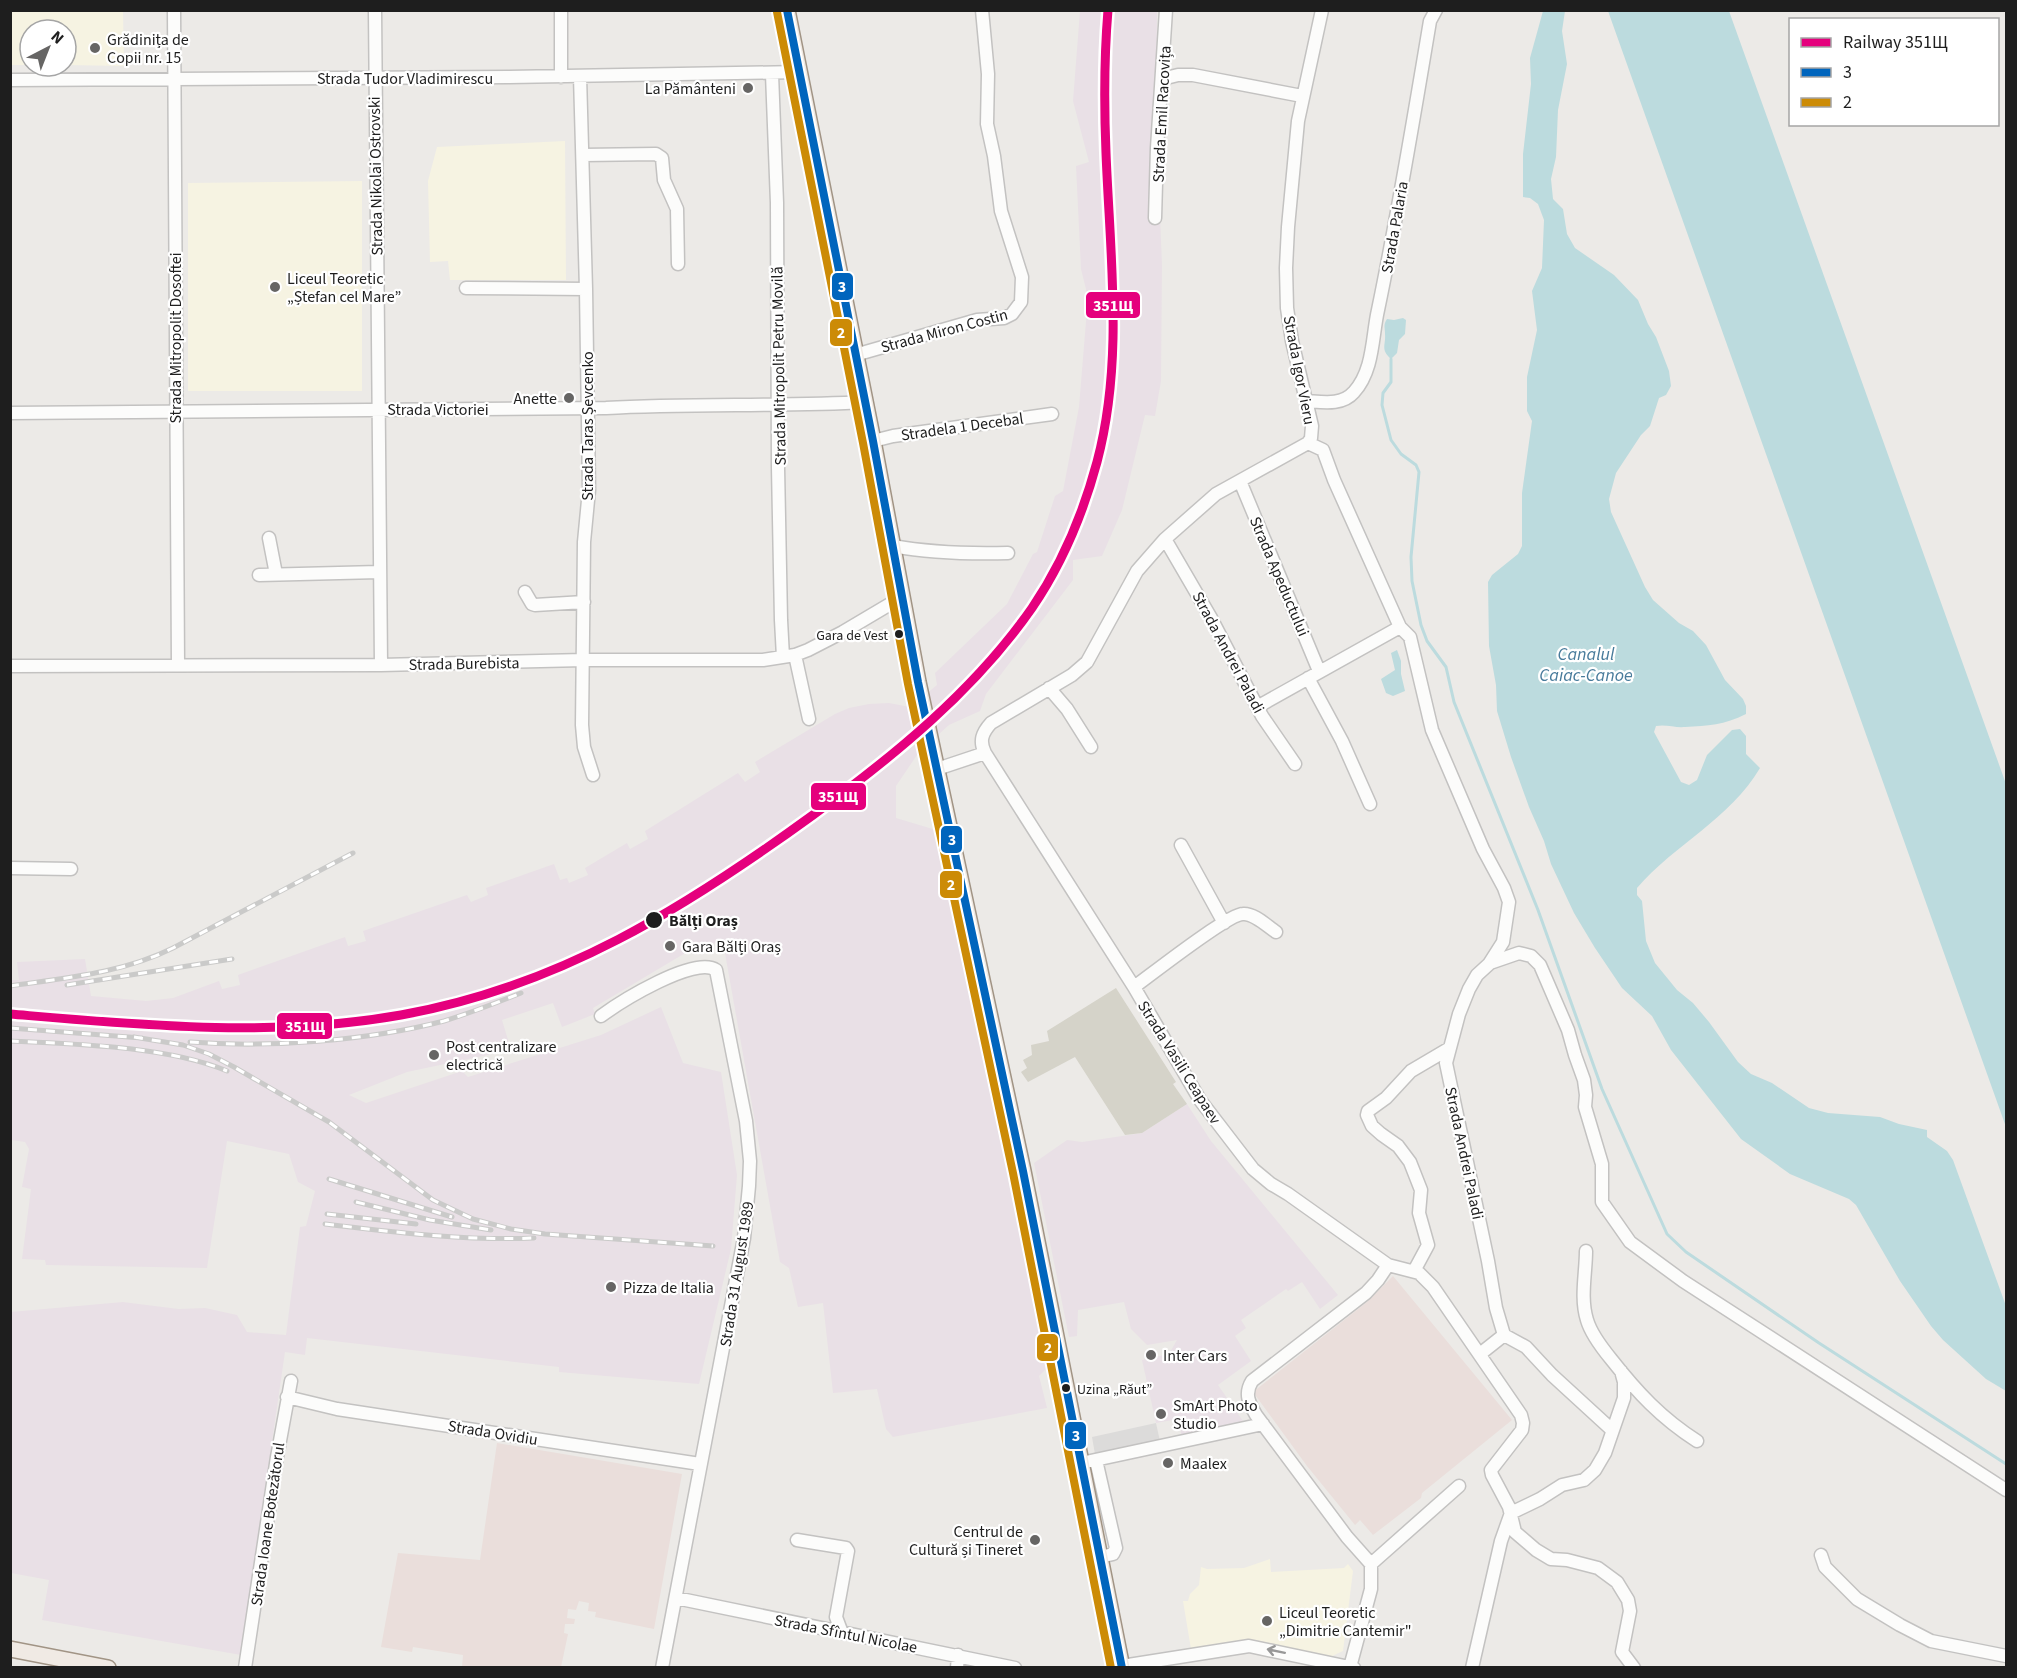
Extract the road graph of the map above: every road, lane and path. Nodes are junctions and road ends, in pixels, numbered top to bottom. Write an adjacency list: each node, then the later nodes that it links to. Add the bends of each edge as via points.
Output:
1 (174, 10): 14 (street, Strada Mitropolit Dosoftei)
2 (375, 10): 12 (street, Strada Nikolai Ostrovski)
3 (561, 10): 13 (street)
4 (787, 10): 9 (main road)
5 (982, 10): 23 (street, Strada Miron Costin, via 987,124 1001,211 1022,277 1021,302 1004,318 977,320)
6 (1166, 10): 15 (street, Strada Emil Racovița)
7 (1322, 10): 17 (street, Strada Igor Vieru)
8 (1436, 10): 24 (street, Strada Palaria, via 1430,21 1371,355 1350,396 1331,403)
9 (799, 72): 10 (street, Strada Tudor Vladimirescu); 23 (main road)
10 (772, 74): 11 (street, Strada Tudor Vladimirescu); 26 (street, Strada Mitropolit Petru Movilă)
11 (580, 76): 13 (street, Strada Tudor Vladimirescu); 18 (street, Strada Taras Șevcenko)
12 (374, 77): 13 (street, Strada Tudor Vladimirescu); 14 (street, Strada Tudor Vladimirescu); 28 (street, Strada Nikolai Ostrovski)
13 (561, 77)
14 (174, 79): 16 (street, Strada Tudor Vladimirescu); 29 (street, Strada Mitropolit Dosoftei)
15 (1162, 79): 17 (street, via 1193,75); 19 (street, Strada Emil Racovița)
16 (10, 80)
17 (1302, 96): 24 (street, Strada Igor Vieru, via 1291,190 1287,308)
18 (583, 155): 20 (street, via 656,154 662,158 664,180 677,209); 22 (street, Strada Taras Șevcenko)
19 (1155, 218)
20 (678, 264)
21 (466, 288): 22 (street)
22 (586, 289): 27 (street, Strada Taras Șevcenko)
23 (855, 354): 25 (main road)
24 (1307, 401): 33 (street, Strada Igor Vieru, via 1312,432)
25 (865, 402): 26 (street, Strada Victoriei); 32 (main road)
26 (779, 405): 27 (street, Strada Victoriei); 46 (street, Strada Mitropolit Petru Movilă, via 781,620)
27 (588, 408): 28 (street, Strada Victoriei); 44 (street, Strada Taras Șevcenko)
28 (378, 409): 29 (street, Strada Victoriei); 39 (street, Strada Nikolai Ostrovski)
29 (176, 412): 30 (street, Strada Victoriei); 48 (street, Strada Mitropolit Dosoftei)
30 (10, 413)
31 (1052, 414): 32 (street, Stradela 1 Decebal)
32 (873, 441): 37 (main road)
33 (1308, 443): 34 (street, Strada Igor Vieru); 45 (street, via 1323,450)
34 (1240, 482): 36 (street, Strada Igor Vieru, via 1216,494); 51 (street, Strada Apeductului)
35 (269, 538): 40 (street)
36 (1165, 539): 53 (street, Strada Igor Vieru, via 1137,571 1090,659); 54 (street, Strada Andrei Paladi)
37 (893, 546): 38 (street, via 949,553); 43 (main road)
38 (1008, 553)
39 (379, 572): 40 (street); 49 (street, Strada Nikolai Ostrovski)
40 (276, 574): 41 (street)
41 (259, 575)
42 (525, 592): 44 (street, via 535,605)
43 (902, 597): 46 (street, Strada Burebista, via 827,641); 58 (main road)
44 (584, 602): 47 (street, Strada Taras Șevcenko)
45 (1400, 627): 51 (street); 67 (street, via 1410,637 1432,730 1509,902 1503,942)
46 (789, 656): 47 (street, Strada Burebista); 55 (street, Strada Mitropolit Petru Movilă)
47 (584, 660): 49 (street, Strada Burebista); 60 (street, Strada Taras Șevcenko, via 583,738)
48 (178, 665): 49 (street, Strada Burebista); 50 (street, Strada Burebista)
49 (381, 665)
50 (10, 666)
51 (1319, 671): 52 (street)
52 (1308, 678): 54 (street); 61 (street)
53 (1049, 688): 56 (street); 57 (street, Strada Igor Vieru, via 991,723 981,737)
54 (1257, 707): 59 (street, Strada Andrei Paladi)
55 (809, 719)
56 (1091, 747)
57 (985, 753): 58 (street); 68 (street, Strada Vasili Ceapaev)
58 (936, 762): 82 (main road)
59 (1295, 764)
60 (593, 775)
61 (1370, 804)
62 (1181, 845): 65 (street)
63 (10, 868): 64 (street)
64 (71, 869)
65 (1224, 923): 66 (street, via 1248,914); 68 (street)
66 (1276, 932)
67 (1489, 964): 70 (street, Strada Andrei Paladi, via 1477,975 1462,1003); 85 (street, via 1519,953 1531,956 1540,965 1584,1080 1585,1107 1602,1164 1602,1202 1630,1242 1683,1281)
68 (1134, 987): 72 (street, Strada Vasili Ceapaev, via 1200,1100 1253,1169)
69 (601, 1016): 83 (street, Strada 31 August 1989, via 631,995 699,966 713,968 718,976 750,1161 744,1238)
70 (1450, 1048): 73 (street, via 1411,1071 1368,1111 1378,1132 1407,1156 1420,1190 1419,1213 1428,1245); 74 (street, Strada Andrei Paladi, via 1446,1063)
71 (1586, 1251): 76 (street, via 1587,1320)
72 (1388, 1265): 73 (street, Strada Vasili Ceapaev); 79 (street, via 1366,1293 1252,1381 1248,1401)
73 (1414, 1271): 75 (street, Strada Vasili Ceapaev, via 1433,1287)
74 (1504, 1335): 75 (street); 80 (street, via 1526,1347)
75 (1480, 1354): 86 (street, Strada Vasili Ceapaev, via 1523,1423 1518,1437 1491,1470)
76 (1621, 1371): 80 (street, via 1624,1398); 81 (street, via 1655,1410)
77 (291, 1381): 78 (street, Strada Ioane Botezătorul)
78 (287, 1397): 83 (street, Strada Ovidiu, via 337,1409); 98 (street, Strada Ioane Botezătorul)
79 (1263, 1424): 82 (street); 89 (street)
80 (1612, 1430): 86 (street, via 1605,1453 1591,1474)
81 (1697, 1441)
82 (1089, 1462): 95 (main road, via 1100,1557)
83 (700, 1464): 90 (street, Strada 31 August 1989)
84 (1459, 1486): 89 (street)
85 (2007, 1490)
86 (1511, 1513): 101 (street); 102 (street, via 1515,1532 1541,1555 1590,1565 1617,1581 1630,1611 1622,1652)
87 (797, 1540): 91 (street, via 848,1551 836,1617)
88 (1821, 1555): 93 (street, via 1825,1567 1857,1599 1900,1625 1931,1641)
89 (1371, 1564): 96 (street, via 1371,1588)
90 (676, 1598): 91 (street, Strada Sfîntul Nicolae); 99 (street, Strada 31 August 1989)
91 (842, 1633): 94 (street, Strada Sfîntul Nicolae)
92 (10, 1649): 97 (main road)
93 (2007, 1656)
94 (958, 1661): 100 (street, Strada Sfîntul Nicolae)
95 (1122, 1667): 96 (street, one-way to 95, via 1249,1646)
96 (1352, 1667)
97 (108, 1668)
98 (245, 1668)
99 (662, 1668)
100 (1015, 1668)
101 (1472, 1668)
102 (1634, 1668)

